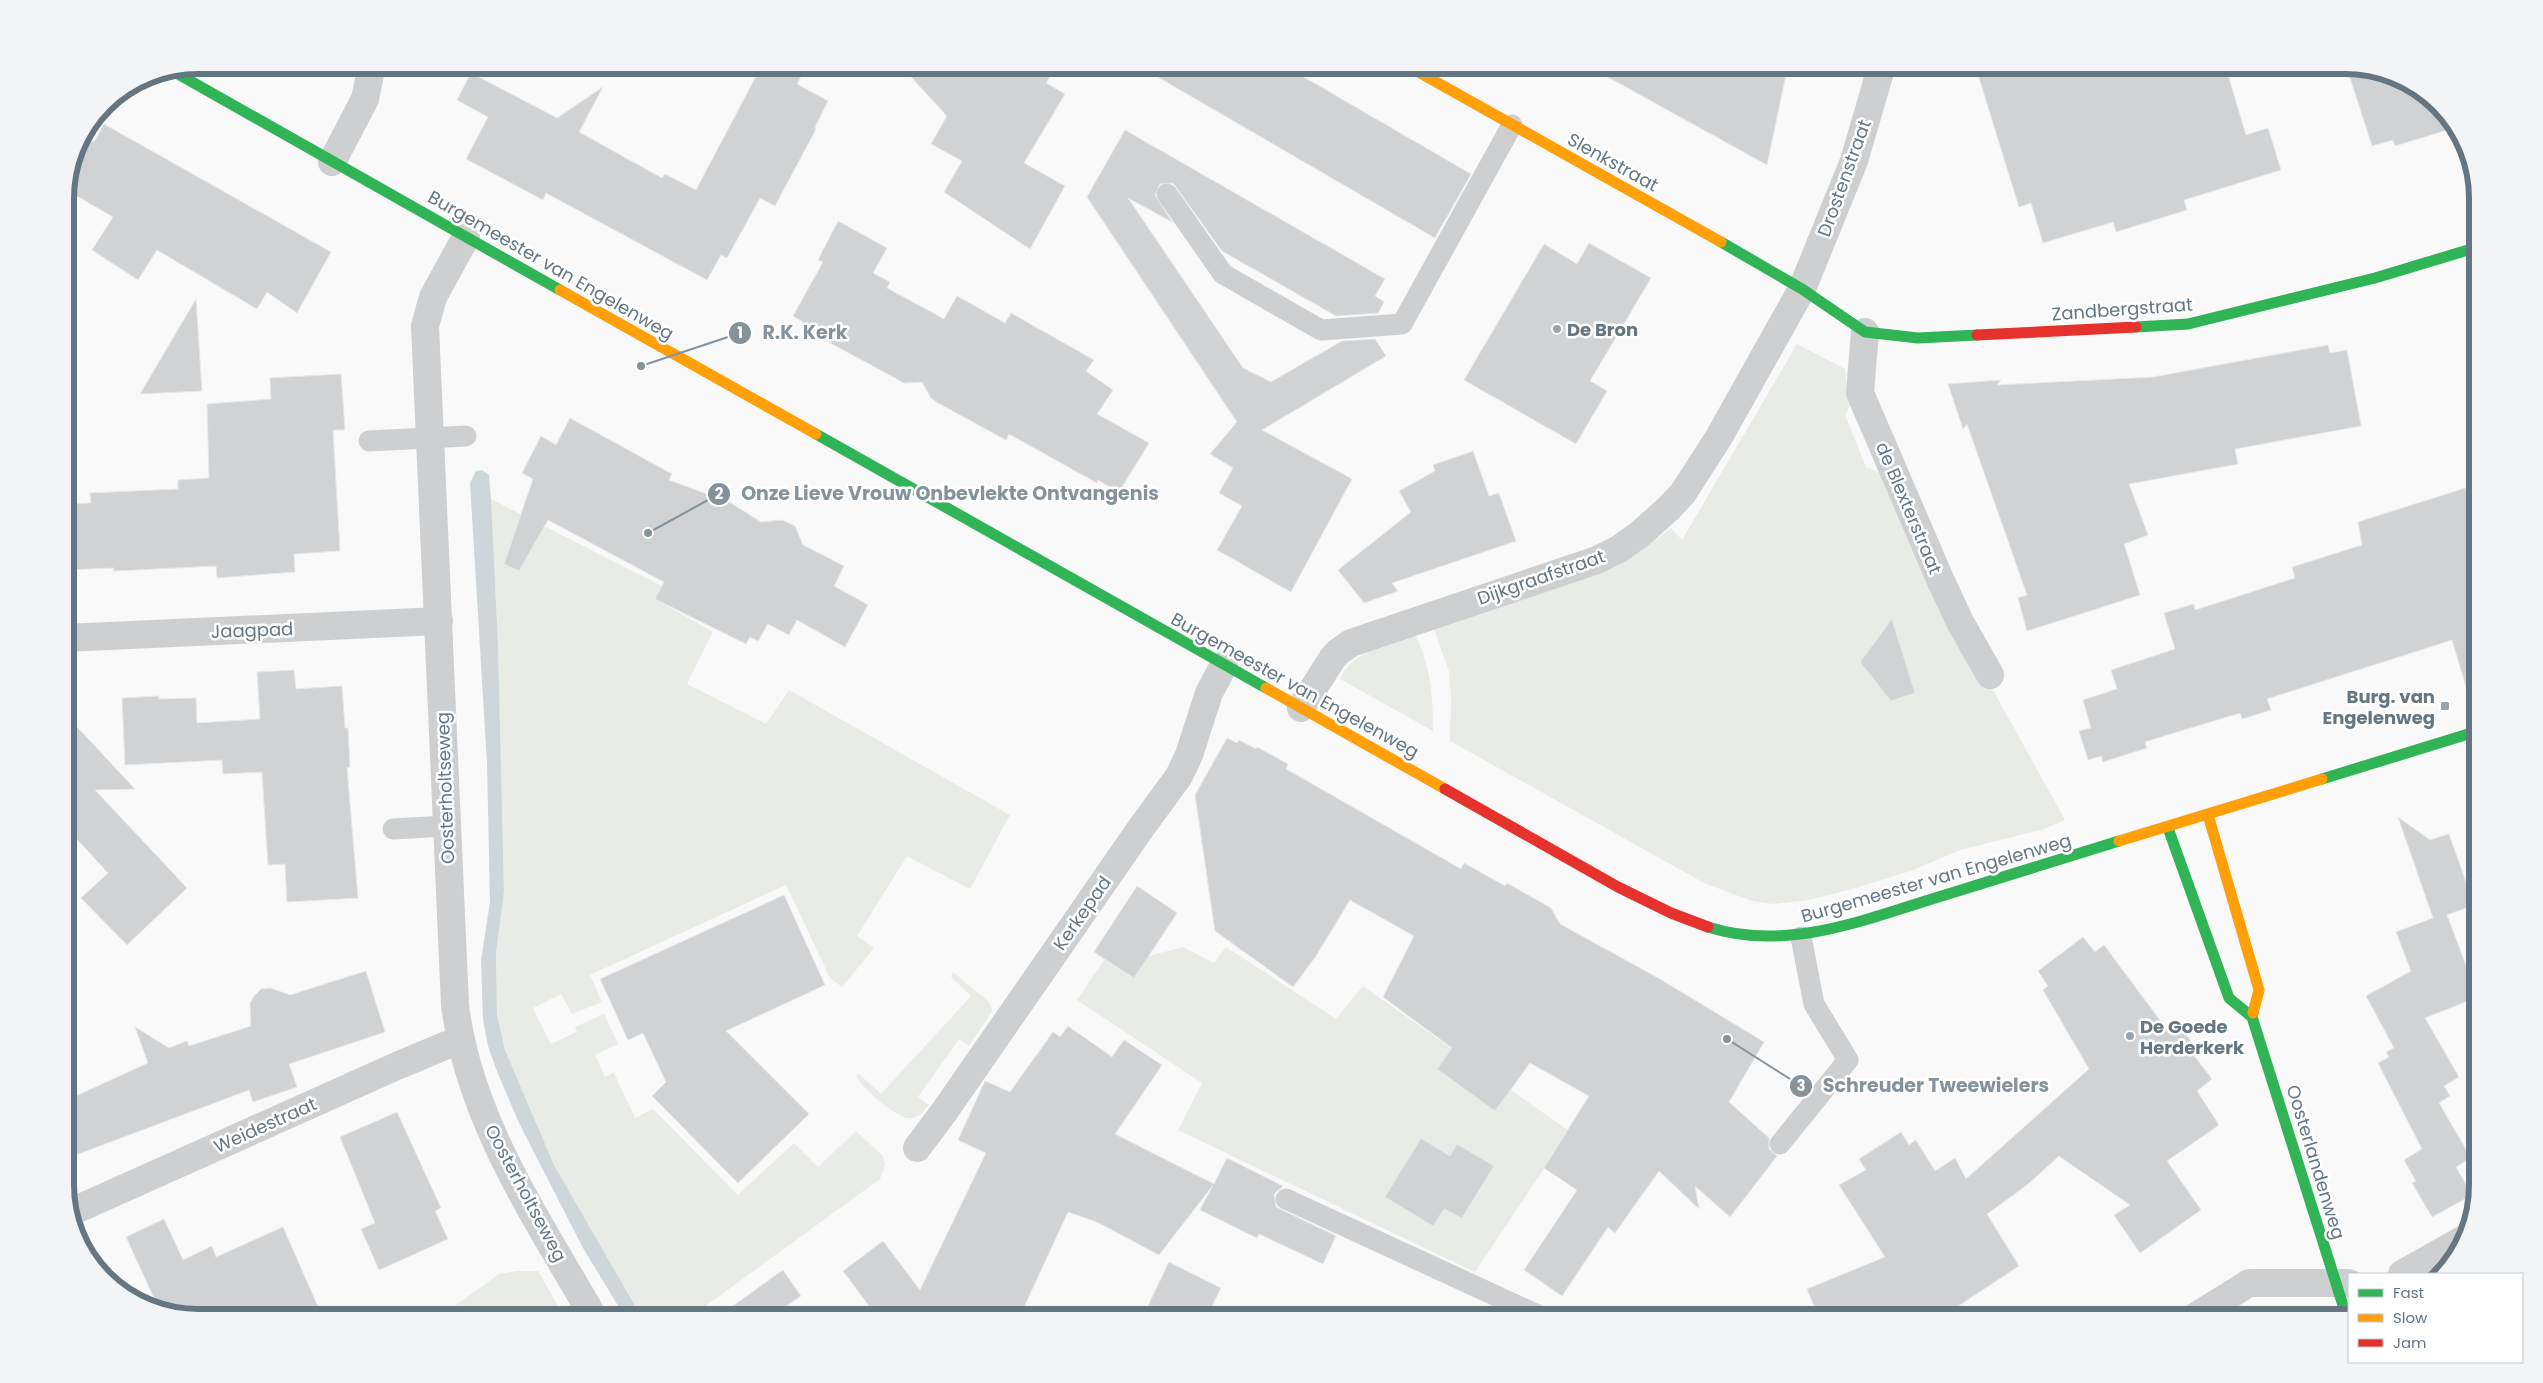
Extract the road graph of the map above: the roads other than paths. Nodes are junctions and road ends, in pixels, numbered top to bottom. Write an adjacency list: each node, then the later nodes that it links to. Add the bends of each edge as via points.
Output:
1 (370, 74): 6 (street, via 365,99)
2 (1422, 74): 5 (street, Slenkstraat)
3 (1879, 74): 10 (street, Drostenstraat, via 1854,161)
4 (180, 75): 6 (street, Burgemeester van Engelenweg)
5 (1512, 125): 7 (lane, via 1402,324 1321,330 1223,274); 10 (street, Slenkstraat)
6 (332, 162): 8 (street, Burgemeester van Engelenweg)
7 (1167, 194)
8 (466, 237): 13 (street, Oosterholtseweg, via 433,297 427,316); 17 (street, Burgemeester van Engelenweg)
9 (2469, 250): 11 (street, Zandbergstraat, via 2375,278 2188,324 1918,338)
10 (1802, 289): 11 (street, Zandbergstraat); 19 (street, Dijkgraafstraat, via 1694,478 1670,507 1639,534 1597,560 1351,643 1332,659)
11 (1865, 332): 18 (street, de Blexterstraat, via 1860,392 1940,579)
12 (466, 436): 13 (lane)
13 (432, 438): 14 (lane); 15 (street, Oosterholtseweg)
14 (369, 441)
15 (439, 621): 16 (street, Jaagpad); 22 (street, Oosterholtseweg)
16 (74, 638)
17 (1224, 665): 19 (street, Burgemeester van Engelenweg); 29 (street, Kerkepad, via 1209,693 1179,776)
18 (1990, 674)
19 (1301, 708): 25 (street, Burgemeester van Engelenweg, via 1674,917 1735,935)
20 (2469, 734): 21 (street, Burgemeester van Engelenweg)
21 (2208, 815): 23 (street, Burgemeester van Engelenweg); 26 (street, via 2259,990)
22 (446, 826): 24 (lane); 27 (street, Oosterholtseweg, via 455,1005)
23 (2168, 828): 25 (street, Burgemeester van Engelenweg); 26 (street, via 2229,998)
24 (393, 829)
25 (1801, 937): 28 (lane, via 1814,1004 1848,1060)
26 (2252, 1017): 34 (street, Oosterlandenweg)
27 (461, 1041): 31 (street, Weidestraat, via 398,1065); 35 (street, Oosterholtseweg, via 473,1086 494,1137)
28 (1780, 1144)
29 (917, 1148)
30 (1286, 1198): 36 (lane)
31 (76, 1210)
32 (2454, 1245): 33 (street)
33 (2404, 1273)
34 (2343, 1283): 37 (street, via 2249,1283); 38 (street, Oosterlandenweg)
35 (589, 1309)
36 (1525, 1309)
37 (2207, 1309)
38 (2345, 1309)

